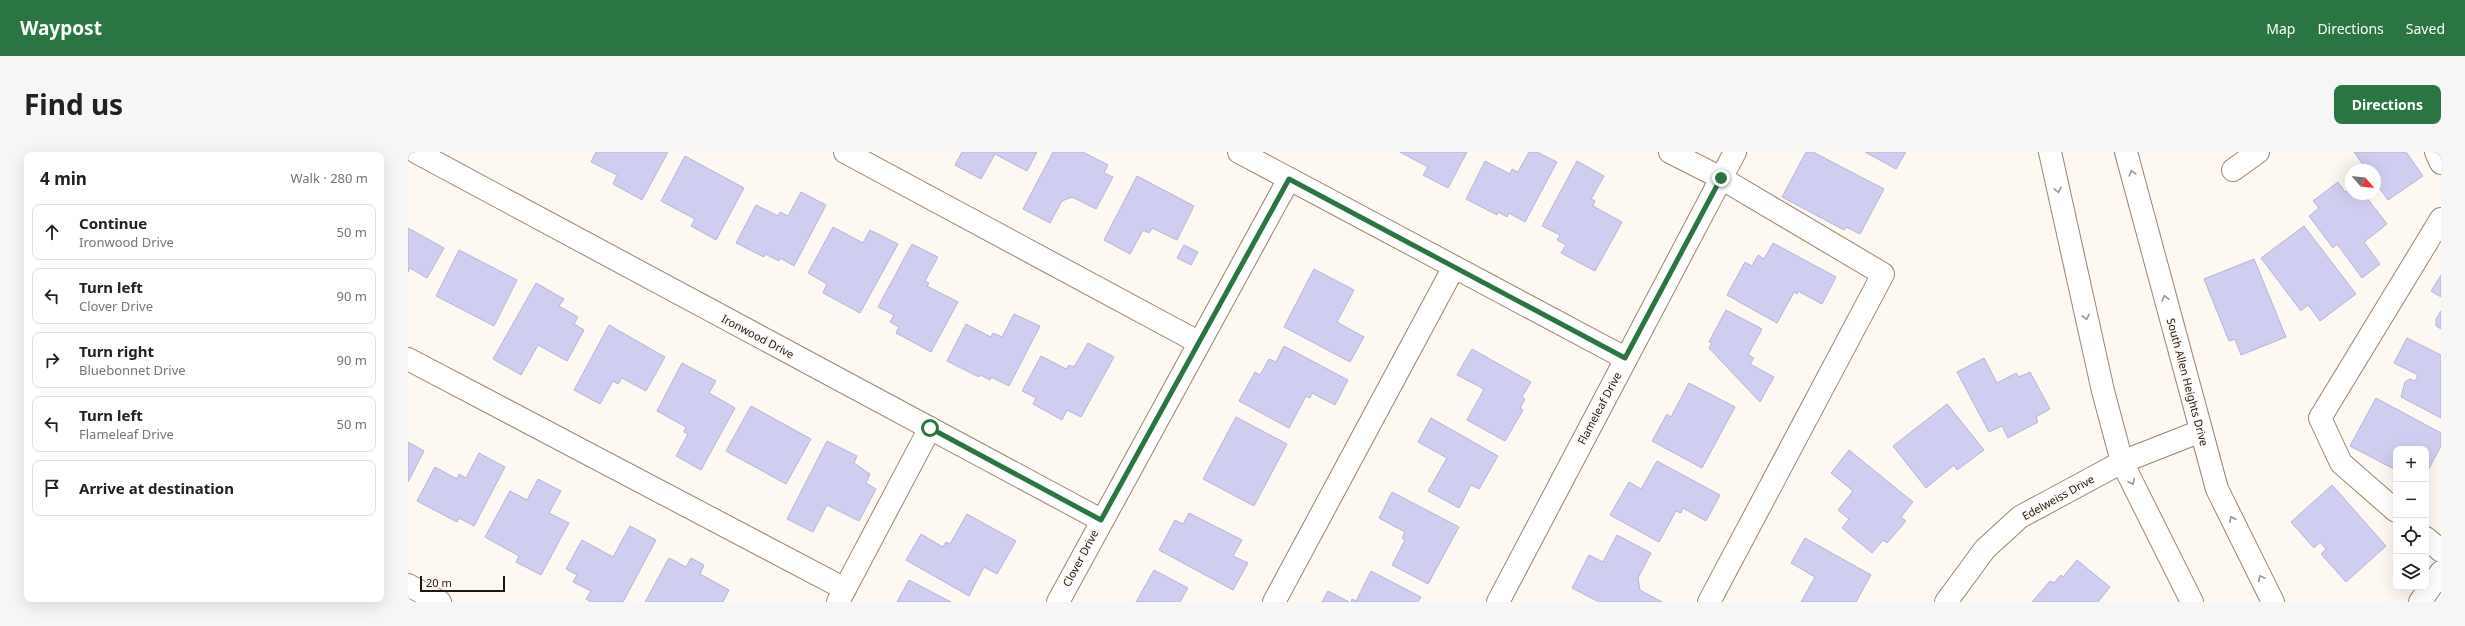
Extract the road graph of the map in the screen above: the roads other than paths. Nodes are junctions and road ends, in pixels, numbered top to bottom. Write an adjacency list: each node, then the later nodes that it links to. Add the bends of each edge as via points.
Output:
1 (416, 152): 19 (street, Ironwood Drive)
2 (845, 152): 16 (street)
3 (1239, 152): 13 (street)
4 (1670, 152): 12 (street)
5 (1735, 152): 12 (street, Flameleaf Drive)
6 (2050, 152): 21 (street, one-way to 21, via 2103,391)
7 (2126, 152): 20 (street, South Allen Heights Drive, one-way to 7)
8 (2258, 152): 11 (street)
9 (2436, 152): 10 (street)
10 (2441, 163)
11 (2233, 170)
12 (1721, 178): 17 (street, Flameleaf Drive); 33 (street, via 1883,274)
13 (1289, 179): 15 (street); 16 (street, Clover Drive)
14 (2441, 219): 22 (street, via 2320,418 2342,463)
15 (1454, 267): 17 (street); 31 (street)
16 (1198, 342): 23 (street, Clover Drive)
17 (1625, 358): 32 (street, Flameleaf Drive)
18 (408, 359): 28 (street)
19 (930, 428): 23 (street, Ironwood Drive); 28 (street)
20 (2201, 431): 21 (street, Edelweiss Drive); 36 (street, South Allen Heights Drive, one-way to 20, via 2217,489)
21 (2122, 462): 34 (street, Edelweiss Drive, via 2020,517 1985,549); 35 (street, one-way to 35)
22 (2393, 508)
23 (1101, 520): 30 (street, Clover Drive)
24 (2429, 541): 25 (street)
25 (2441, 551)
26 (2441, 572): 37 (street)
27 (408, 584): 29 (street)
28 (841, 595)
29 (440, 602)
30 (1058, 602)
31 (1274, 602)
32 (1498, 602)
33 (1709, 602)
34 (1946, 602)
35 (2192, 602)
36 (2274, 602)
37 (2420, 602)

